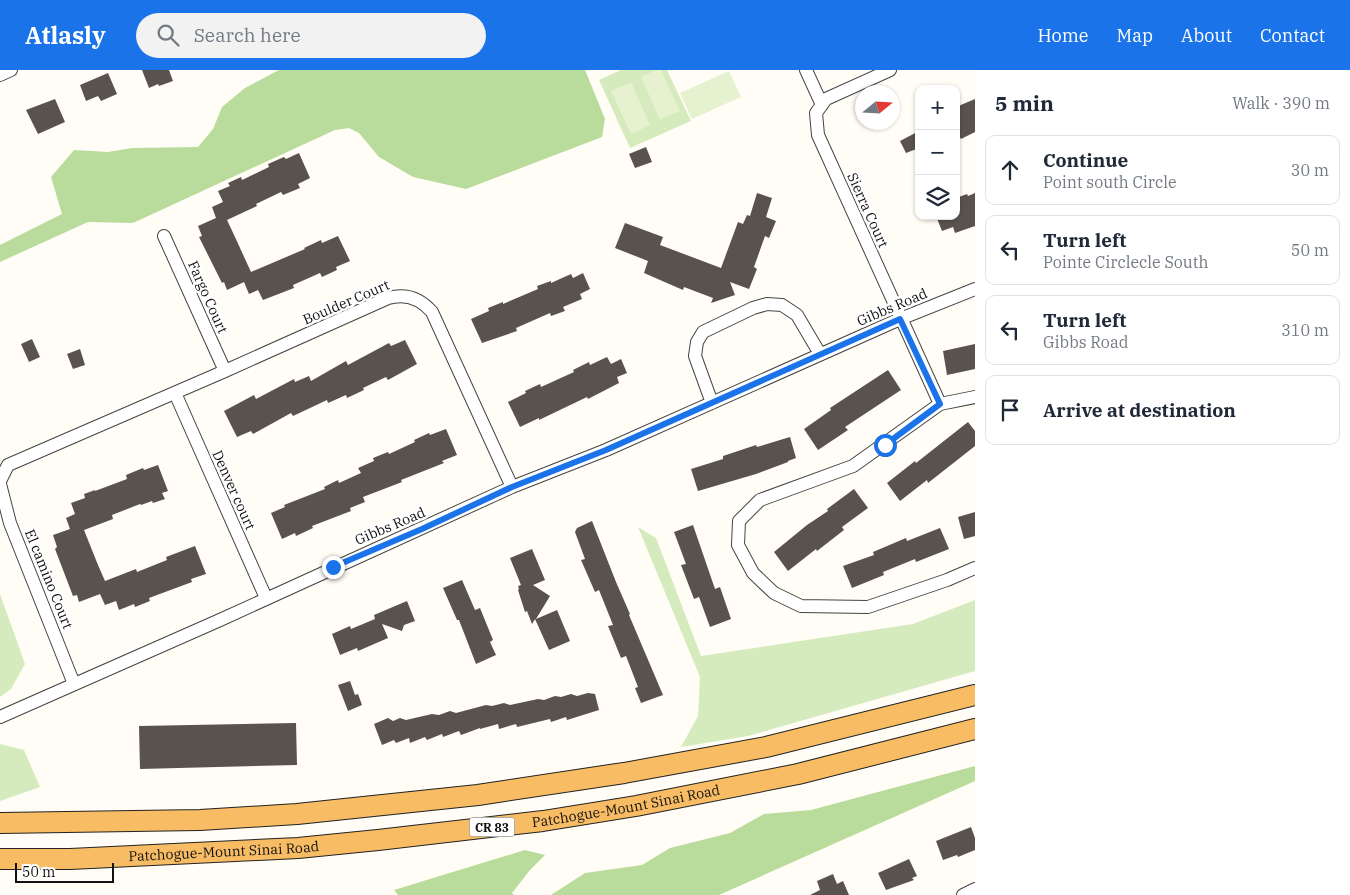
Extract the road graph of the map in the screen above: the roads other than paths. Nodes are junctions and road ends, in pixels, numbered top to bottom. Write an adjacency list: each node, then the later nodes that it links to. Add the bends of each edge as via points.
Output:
1 (11, 70): 4 (street)
2 (806, 70): 5 (street, Sierra Court)
3 (890, 70): 5 (street, via 826,99)
4 (0, 75)
5 (819, 109): 8 (street, Sierra Court, via 818,135)
6 (164, 236): 10 (street, Fargo Court)
7 (975, 289): 8 (street, Gibbs Road)
8 (900, 319): 9 (street, Gibbs Road); 14 (street, Sierra Court)
9 (820, 354): 13 (street, Gibbs Road); 13 (street, via 797,315 782,305 767,304 753,308 703,332 697,342 695,356)
10 (225, 371): 11 (street, Boulder Court); 16 (street, Boulder Court, via 388,298 414,298 432,312)
11 (175, 393): 15 (street, El camino Court, via 8,465); 18 (street, Denver court)
12 (975, 397): 14 (street)
13 (712, 403): 16 (street, Gibbs Road)
14 (940, 404): 17 (street, via 853,466 760,500 739,521 738,545 753,573 774,593 801,606 868,607)
15 (0, 482): 19 (street, El camino Court, via 10,523)
16 (512, 487): 18 (street, Gibbs Road)
17 (975, 568)
18 (266, 598): 19 (street, Gibbs Road)
19 (74, 684): 21 (street, Gibbs Road)
20 (975, 695): 23 (highway, via 766,747 478,795 297,814 200,820)
21 (0, 717)
22 (975, 728): 24 (highway, Patchogue-Mount Sinai Road / CR 83, via 798,774 543,821 298,848 70,859)
23 (0, 823)
24 (0, 858)
25 (975, 889): 26 (street)
26 (963, 895)

